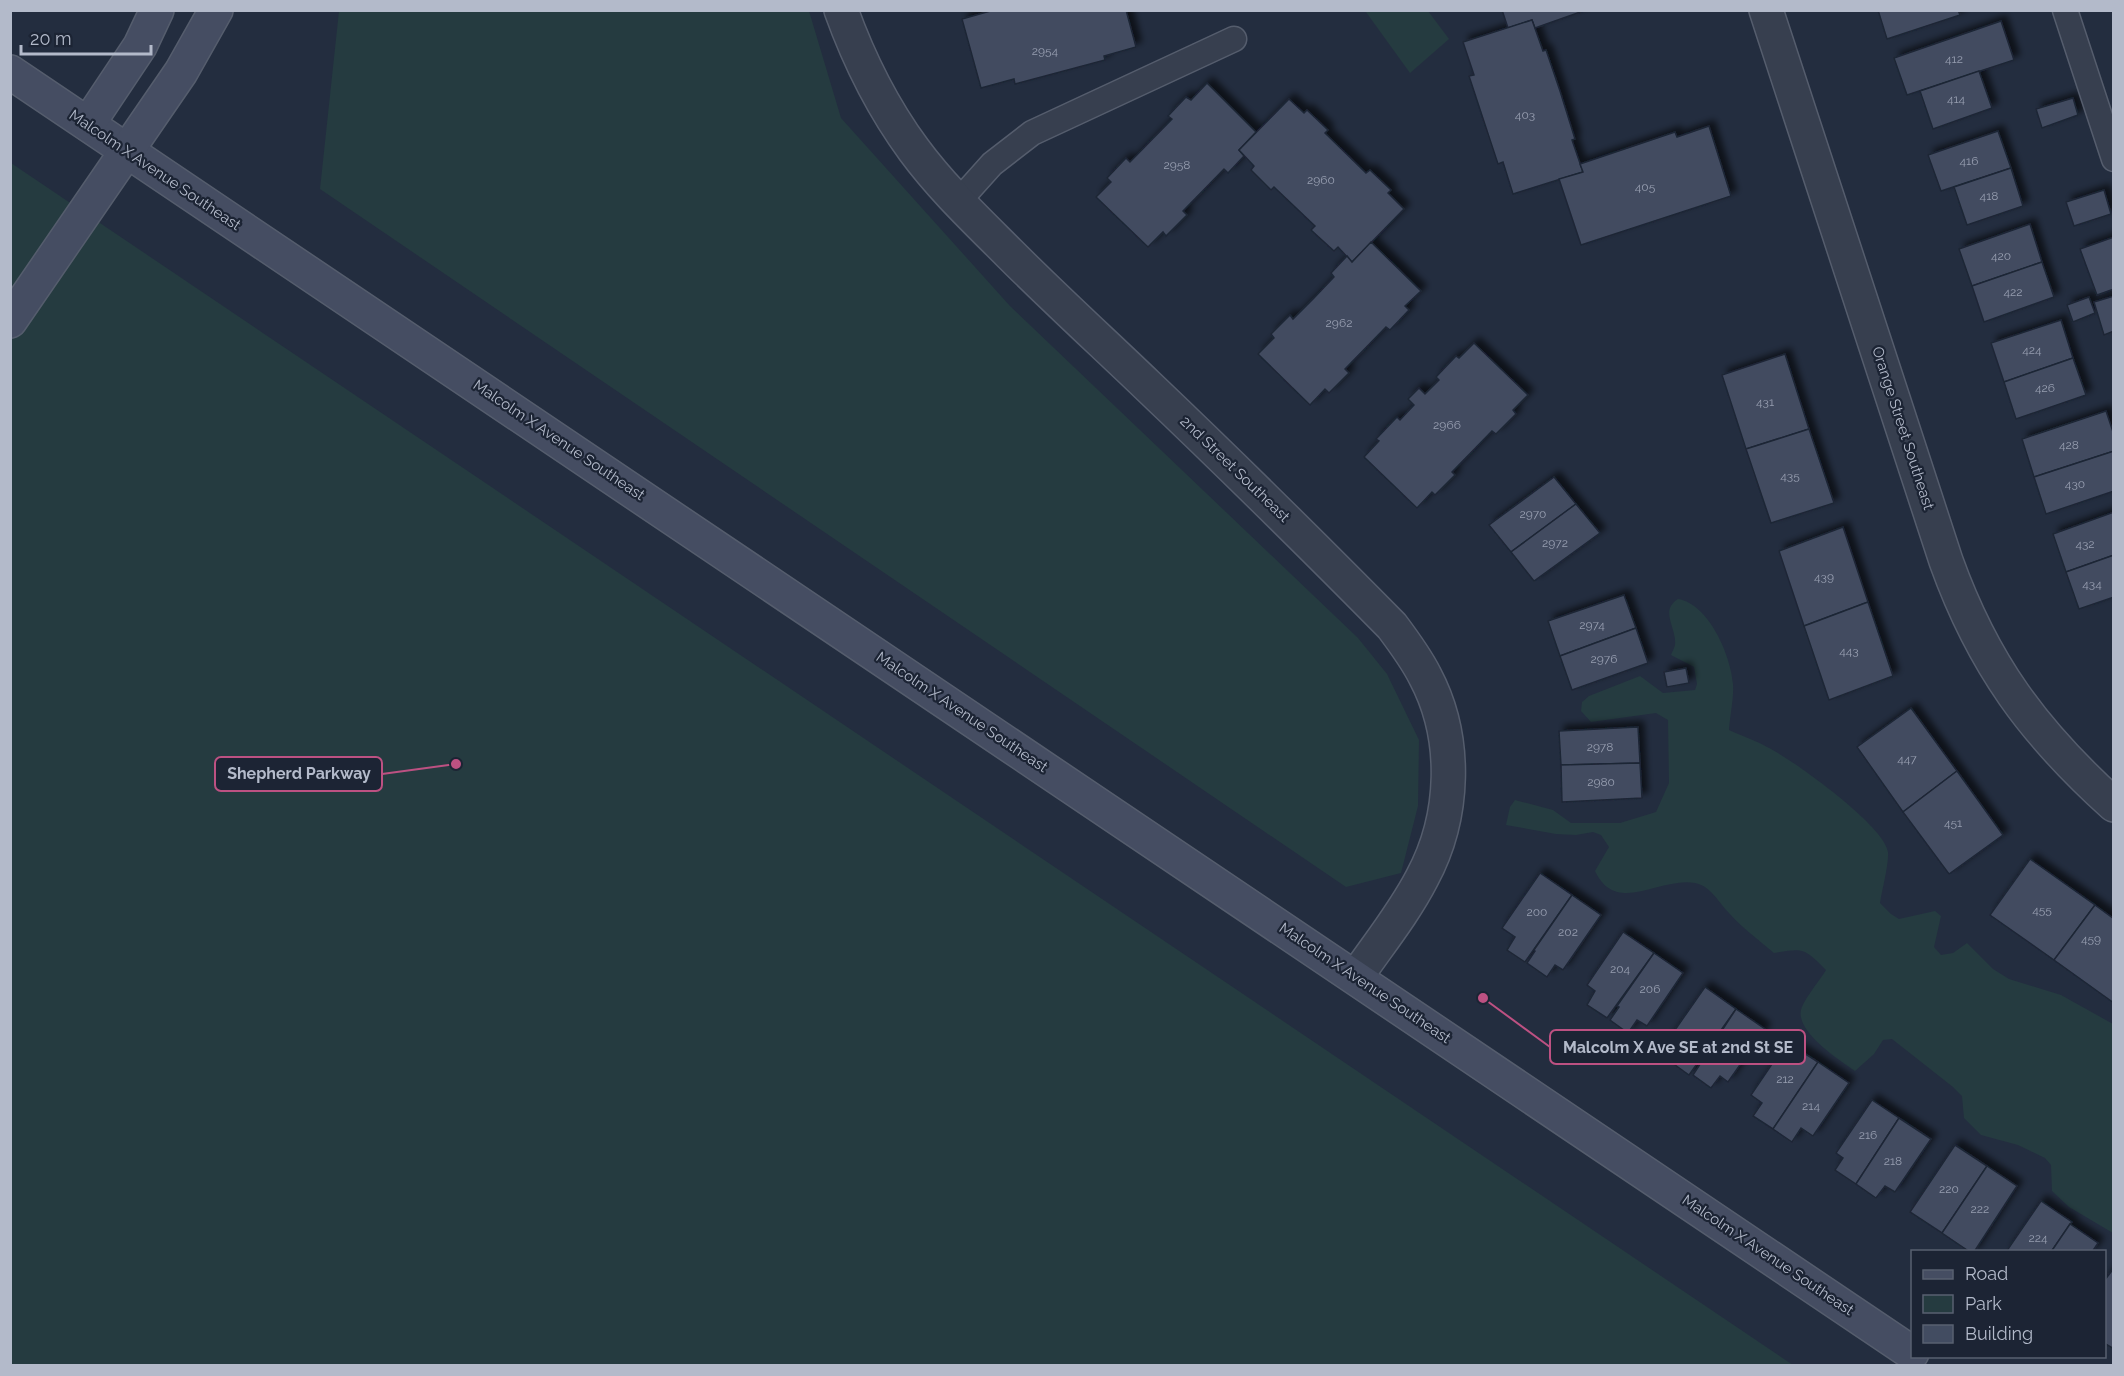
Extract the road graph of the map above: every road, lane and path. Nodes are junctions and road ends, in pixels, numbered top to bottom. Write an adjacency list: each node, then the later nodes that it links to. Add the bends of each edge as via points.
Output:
1 (157, 10): 8 (main road, via 140,46)
2 (216, 10): 9 (main road, via 181,72)
3 (841, 10): 11 (street, 2nd Street Southeast, via 888,111)
4 (1766, 10): 13 (street, Orange Street Southeast, via 1965,611 1998,674 2019,702 2058,751)
5 (2065, 10): 10 (lane)
6 (1234, 39): 11 (lane, via 1032,133 992,164)
7 (10, 72): 8 (main road, Malcolm X Avenue Southeast)
8 (88, 124): 9 (main road, Malcolm X Avenue Southeast)
9 (126, 150): 12 (main road); 14 (main road, Malcolm X Avenue Southeast)
10 (2114, 159)
11 (957, 203): 14 (street, 2nd Street Southeast, via 1368,601 1392,626 1426,677 1437,704 1448,764 1444,824 1422,879)
12 (10, 321)
13 (2114, 805)
14 (1356, 977): 15 (main road, Malcolm X Avenue Southeast)
15 (1911, 1352)

